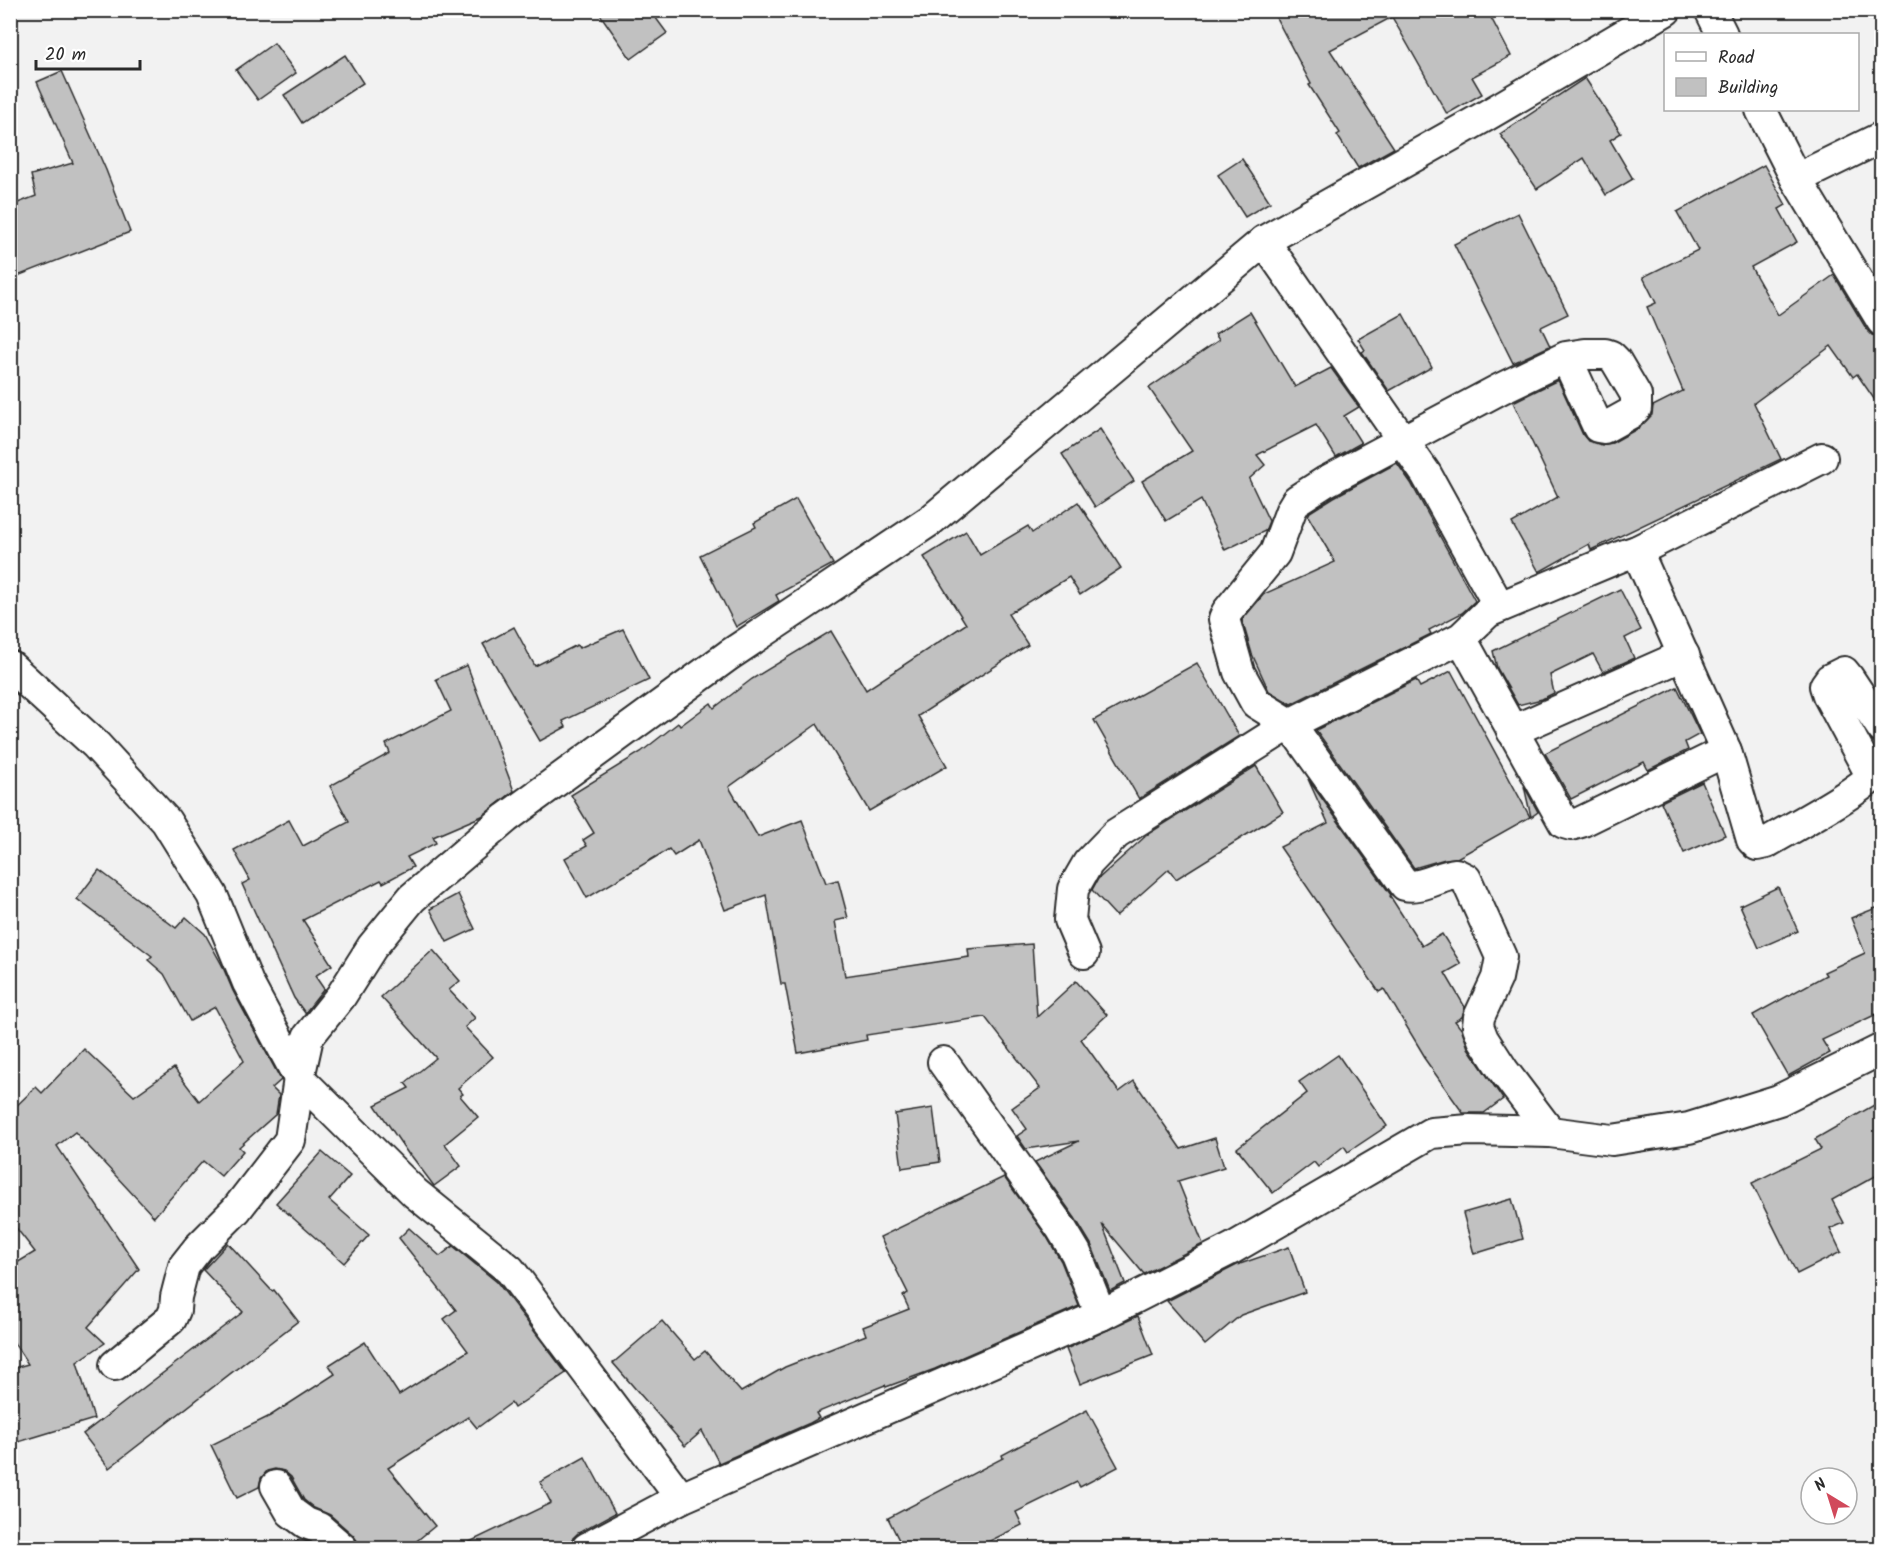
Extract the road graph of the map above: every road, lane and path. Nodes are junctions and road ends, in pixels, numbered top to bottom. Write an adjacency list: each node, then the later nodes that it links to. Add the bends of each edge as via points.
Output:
1 (1666, 10): 7 (street)
2 (1710, 10): 3 (street)
3 (1722, 33)
4 (1762, 111): 6 (street)
5 (1881, 137): 6 (street)
6 (1796, 179): 8 (street)
7 (1263, 242): 10 (street); 25 (street, via 931,520 729,655 506,818 412,898 372,946 308,1037)
8 (1881, 321)
9 (1566, 357): 10 (street)
10 (1403, 441): 13 (street, via 1426,474); 17 (street, via 1297,500 1275,553 1224,618 1239,672 1256,703)
11 (1822, 458): 12 (street)
12 (1637, 551): 13 (street); 15 (street)
13 (1499, 606): 14 (street)
14 (1461, 638): 17 (street); 19 (street)
15 (1684, 655): 19 (street); 20 (street)
16 (10, 666): 25 (street, via 96,745 166,821 212,895 248,983)
17 (1290, 724): 22 (street, via 1116,834 1088,863 1073,889 1070,920); 26 (street, via 1405,885 1414,887 1456,874 1466,879 1501,957 1478,1026 1503,1070)
18 (1881, 728): 21 (street, via 1844,672 1830,679 1825,686 1828,695)
19 (1512, 731): 20 (street, via 1559,817 1571,825)
20 (1726, 751): 21 (street, via 1749,835 1757,845 1825,808)
21 (1877, 773)
22 (1084, 953)
23 (1881, 1049): 26 (street, via 1779,1100 1689,1128 1612,1140)
24 (943, 1062): 27 (street, via 1061,1228)
25 (299, 1077): 28 (street, via 290,1140 236,1210 184,1266 171,1319); 30 (street, via 415,1193 510,1270)
26 (1550, 1132): 27 (street, via 1431,1133 1233,1248)
27 (1101, 1315): 30 (street)
28 (115, 1365)
29 (276, 1486): 31 (street, via 291,1512 319,1528)
30 (681, 1498): 32 (street)
31 (342, 1548)
32 (587, 1548)

